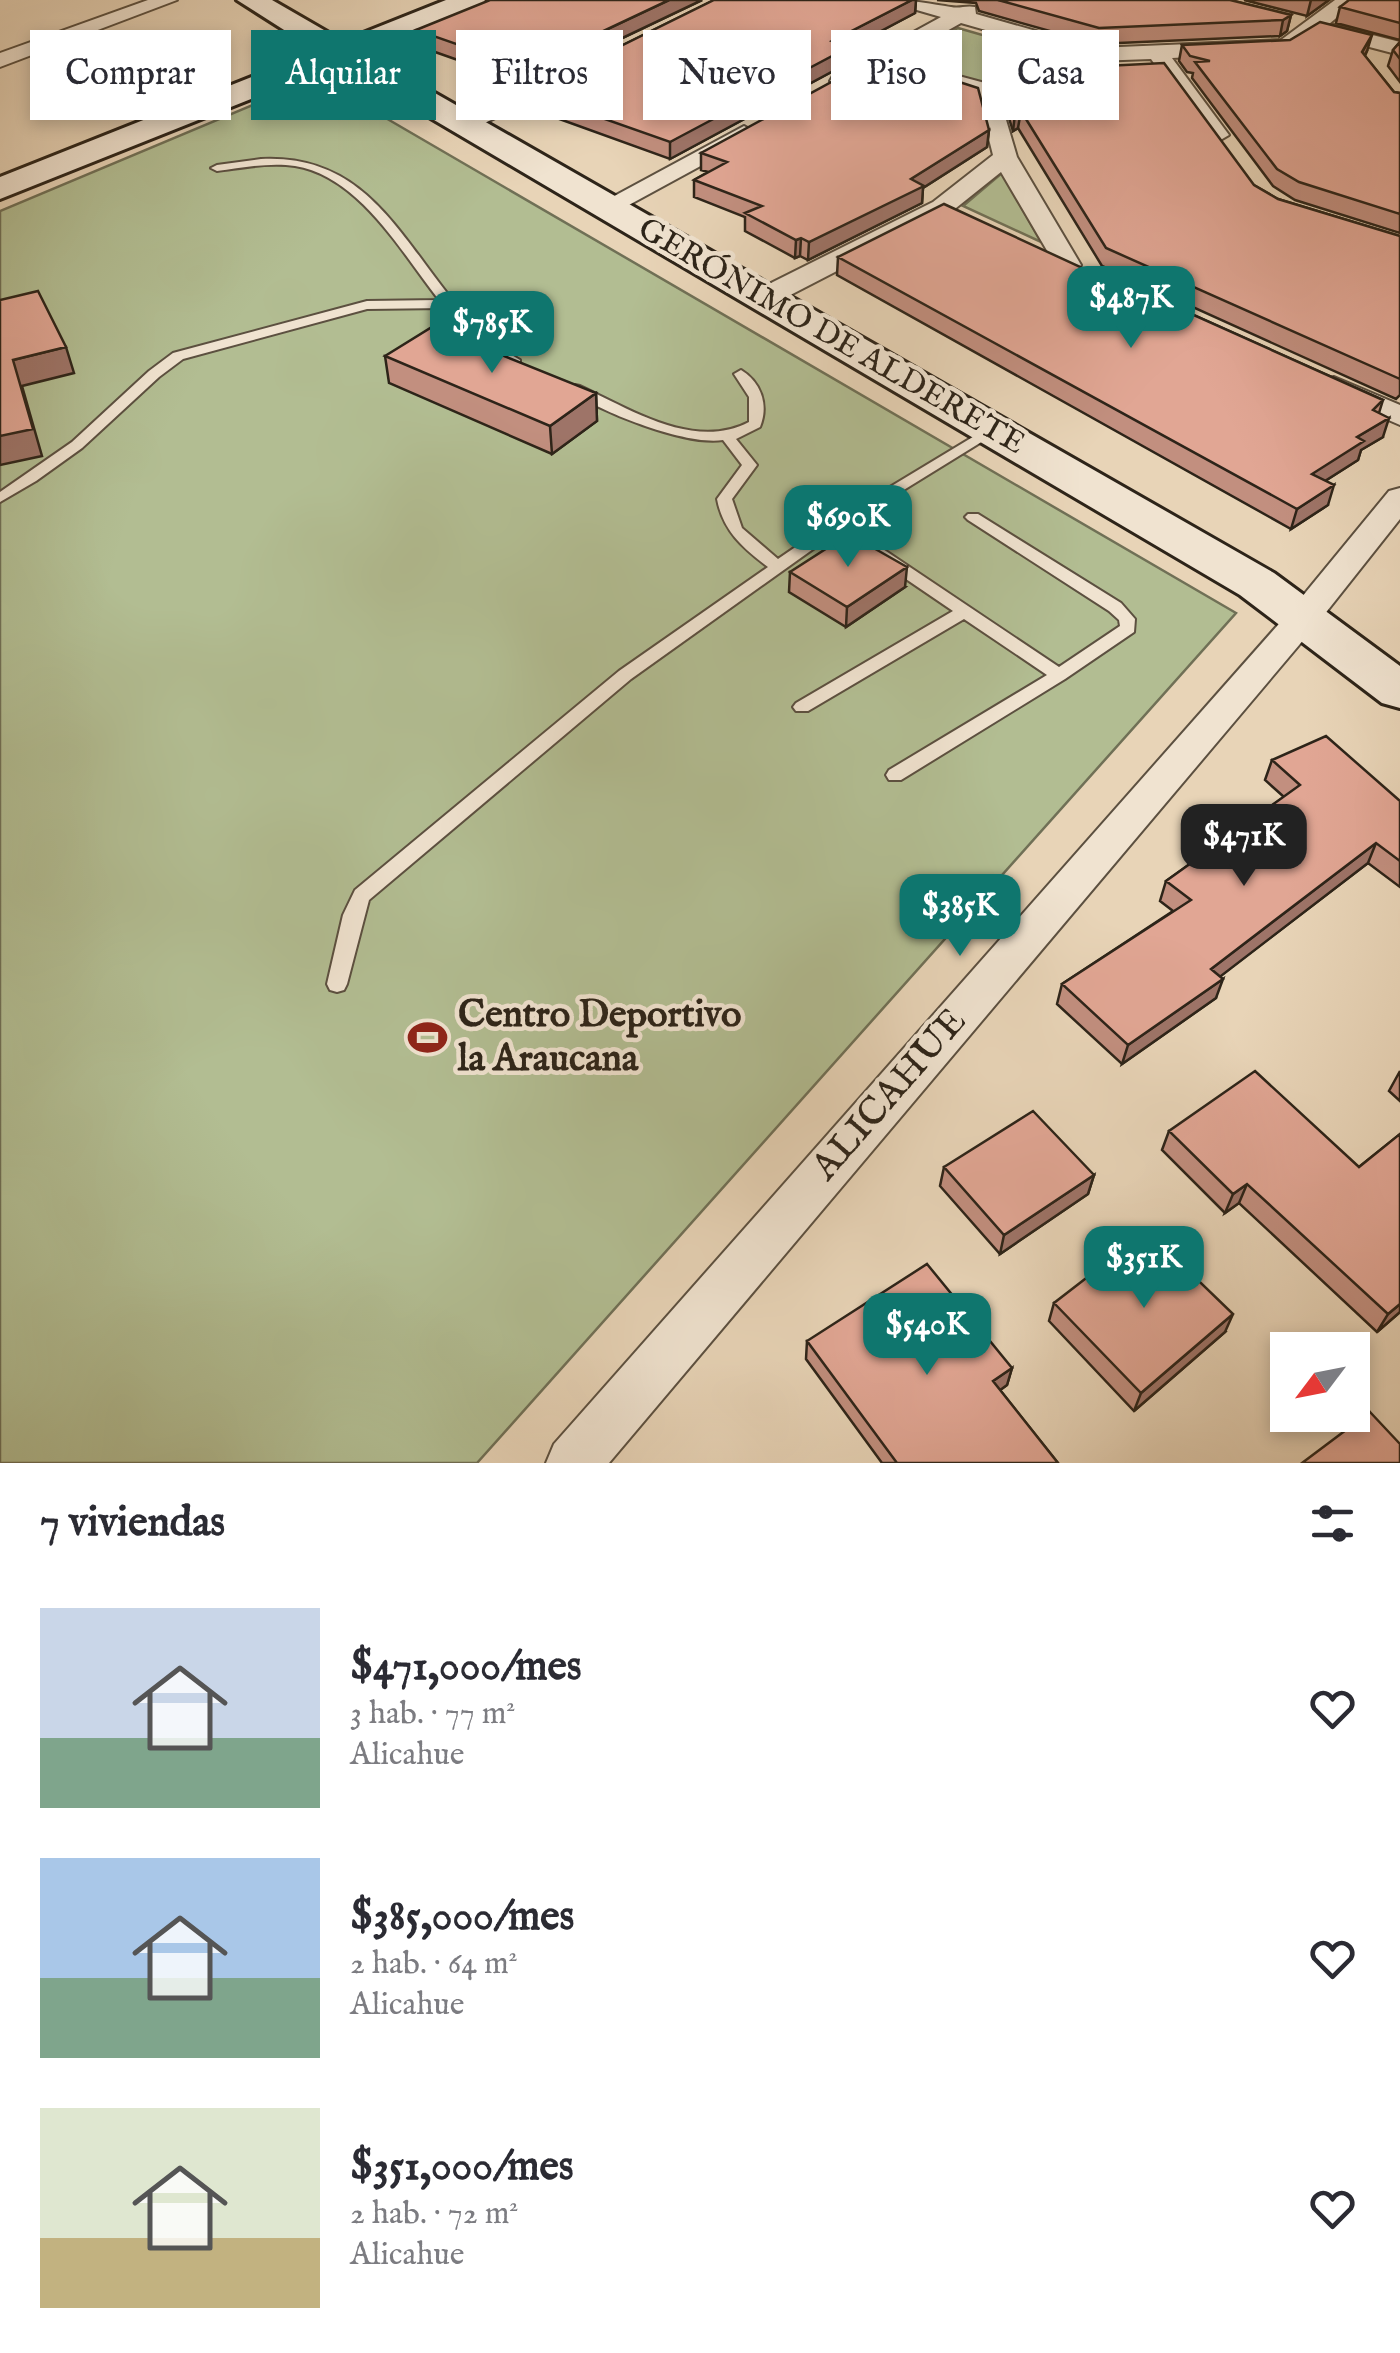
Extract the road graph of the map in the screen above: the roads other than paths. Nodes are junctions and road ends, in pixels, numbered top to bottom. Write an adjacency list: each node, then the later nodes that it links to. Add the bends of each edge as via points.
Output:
1 (167, 0): 15 (street)
2 (250, 0): 10 (street, GERÓNIMO DE ALDERETE)
3 (471, 0): 11 (street)
4 (903, 0): 7 (street)
5 (988, 0): 7 (street)
6 (1348, 0): 9 (street)
7 (959, 16): 12 (street); 14 (street, via 1095,55)
8 (1288, 22): 9 (street)
9 (1312, 26): 13 (street); 14 (street, via 1286,46)
10 (302, 30)
11 (395, 30)
12 (934, 30)
13 (1394, 47): 16 (street)
14 (1157, 52): 25 (street)
15 (0, 60)
16 (1371, 66)
17 (962, 84): 26 (street, via 988,91)
18 (831, 86): 20 (street)
19 (251, 88): 28 (street)
20 (828, 88)
21 (436, 108): 23 (street, GERÓNIMO DE ALDERETE)
22 (472, 120): 23 (street)
23 (464, 124): 30 (street, GERÓNIMO DE ALDERETE)
24 (760, 124): 30 (street)
25 (1232, 156)
26 (1005, 157): 29 (street); 32 (street, via 1077,269)
27 (217, 168): 34 (lane, via 277,160 319,166 364,196)
28 (0, 188)
29 (942, 207): 31 (street); 33 (street)
30 (607, 208): 33 (street, GERÓNIMO DE ALDERETE)
31 (978, 224)
32 (1032, 248)
33 (763, 298): 40 (street, GERÓNIMO DE ALDERETE)
34 (447, 304): 35 (lane, via 500,356); 42 (lane, via 367,305 178,356 42,472)
35 (534, 372)
36 (741, 374): 41 (lane, via 754,388 758,413 754,424)
37 (1313, 376): 39 (street)
38 (552, 379): 41 (lane, via 677,431)
39 (1400, 416)
40 (991, 430): 45 (lane); 48 (street, GERÓNIMO DE ALDERETE)
41 (728, 438): 46 (lane, via 750,465 724,498 726,516 739,537)
42 (0, 498)
43 (1400, 498): 48 (street, ALICAHUE)
44 (973, 517): 49 (lane, via 1126,619 1128,628)
45 (837, 525): 46 (lane); 47 (lane)
46 (778, 567): 53 (lane, via 625,675 362,896)
47 (965, 611): 49 (lane); 51 (lane)
48 (1304, 617): 50 (street, GERÓNIMO DE ALDERETE); 54 (street, ALICAHUE)
49 (1059, 675): 52 (lane)
50 (1400, 691)
51 (802, 706)
52 (895, 775)
53 (337, 984)
54 (573, 1463)

